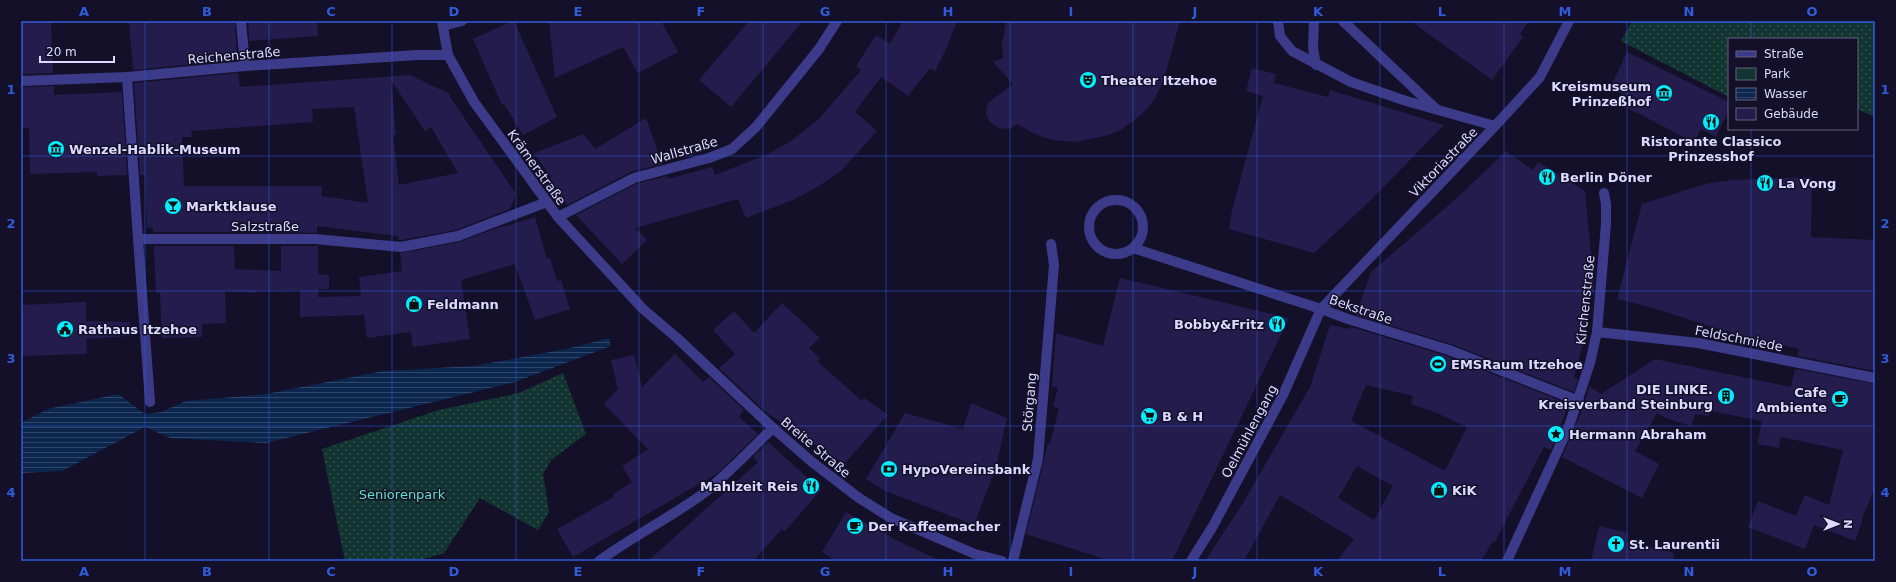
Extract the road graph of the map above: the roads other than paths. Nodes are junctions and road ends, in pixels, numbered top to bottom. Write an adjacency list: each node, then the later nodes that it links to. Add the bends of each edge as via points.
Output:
1 (241, 21): 11 (street)
2 (462, 21): 8 (street)
3 (837, 21): 18 (street, Wallstraße, via 819,49 761,121 732,149 709,158 634,178)
4 (1278, 21): 10 (street, via 1280,36 1292,51)
5 (1314, 21): 10 (street, via 1313,48)
6 (1343, 21): 14 (street)
7 (1569, 21): 15 (street, Viktoriastraße, via 1540,77)
8 (442, 24): 9 (street, Krämerstraße)
9 (448, 55): 11 (street, Reichenstraße); 17 (street, Krämerstraße, via 474,102)
10 (1316, 65): 14 (street, via 1351,82 1406,102)
11 (245, 66): 12 (street, Reichenstraße)
12 (127, 77): 13 (street, Reichenstraße); 19 (street)
13 (21, 81)
14 (1437, 109): 15 (street)
15 (1495, 126): 23 (street, Viktoriastraße)
16 (1604, 193): 24 (street, Kirchenstraße, via 1606,224)
17 (546, 202): 18 (street, Krämerstraße); 19 (street, Salzstraße, via 458,236 401,247 315,238)
18 (558, 218): 22 (street, Krämerstraße)
19 (138, 239): 27 (street)
20 (1051, 244): 31 (street, Störgang, via 1054,265 1038,459)
21 (1133, 248): 21 (street, via 1143,230 1141,215 1134,206 1125,201 1116,199 1102,203 1090,219 1091,238 1097,247 1114,254 1124,253); 23 (street, Bekstraße)
22 (643, 309): 28 (street, Breite Straße)
23 (1321, 309): 26 (street, Bekstraße, via 1449,350); 32 (street, Oelmühlengang, via 1283,395)
24 (1597, 332): 25 (street, Feldschmiede, via 1698,343); 26 (street, Kirchenstraße)
25 (1875, 378)
26 (1579, 401): 33 (street, Kirchenstraße)
27 (150, 402)
28 (773, 428): 29 (street, via 704,492); 30 (street, Breite Straße, via 859,498 891,518 975,554)
29 (599, 561)
30 (1002, 561)
31 (1013, 561)
32 (1192, 561)
33 (1507, 561)

